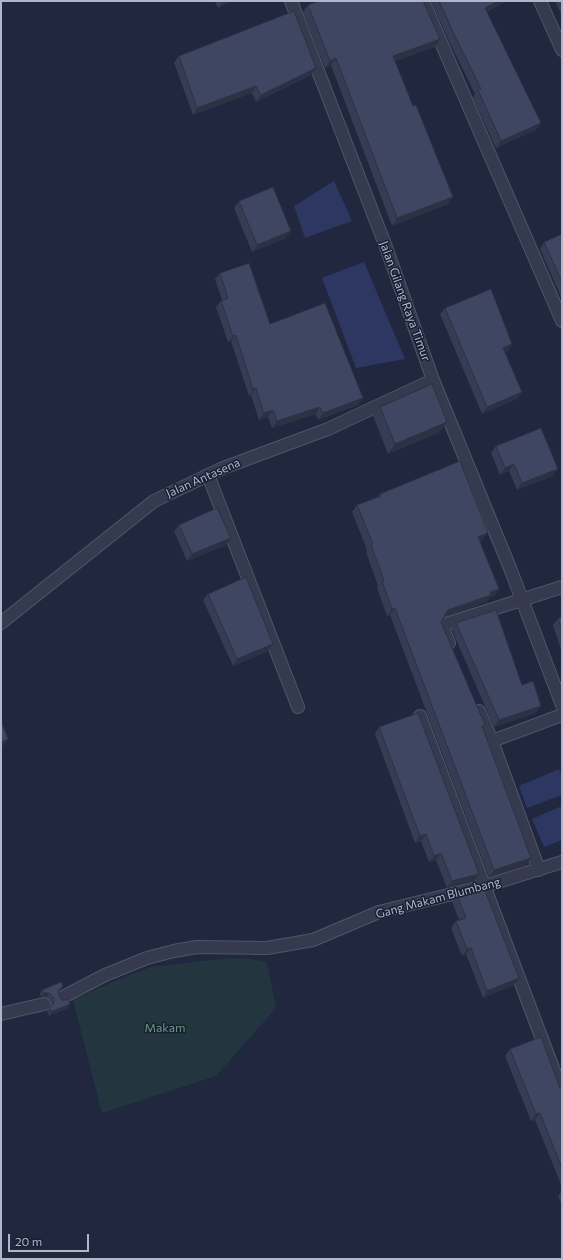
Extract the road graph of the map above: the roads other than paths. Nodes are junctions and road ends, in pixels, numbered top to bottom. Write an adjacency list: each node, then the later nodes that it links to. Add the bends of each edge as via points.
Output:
1 (291, 1): 6 (street, Jalan Gilang Raya Timur, via 386,247)
2 (423, 1): 5 (street)
3 (540, 1): 4 (street)
4 (562, 50)
5 (562, 321)
6 (433, 380): 7 (street, Jalan Antasena, via 328,428); 9 (street, Jalan Gilang Raya Timur)
7 (208, 475): 10 (street, Jalan Antasena, via 154,501); 14 (street)
8 (562, 587): 9 (street)
9 (522, 600): 11 (street, via 446,624 443,629); 13 (street, Jalan Gilang Raya Timur)
10 (1, 623)
11 (453, 654)
12 (473, 697): 17 (street)
13 (562, 705)
14 (298, 707)
15 (562, 715): 17 (street)
16 (420, 716): 20 (street)
17 (492, 741): 19 (street)
18 (562, 862): 19 (street, Gang Makam Blumbang)
19 (539, 870): 20 (street, Gang Makam Blumbang)
20 (485, 886): 21 (street, Gang Makam Blumbang, via 379,912 307,942 267,948 197,947 154,956 105,975); 24 (street)
21 (63, 997)
22 (44, 1004): 23 (street)
23 (1, 1014)
24 (562, 1092)

